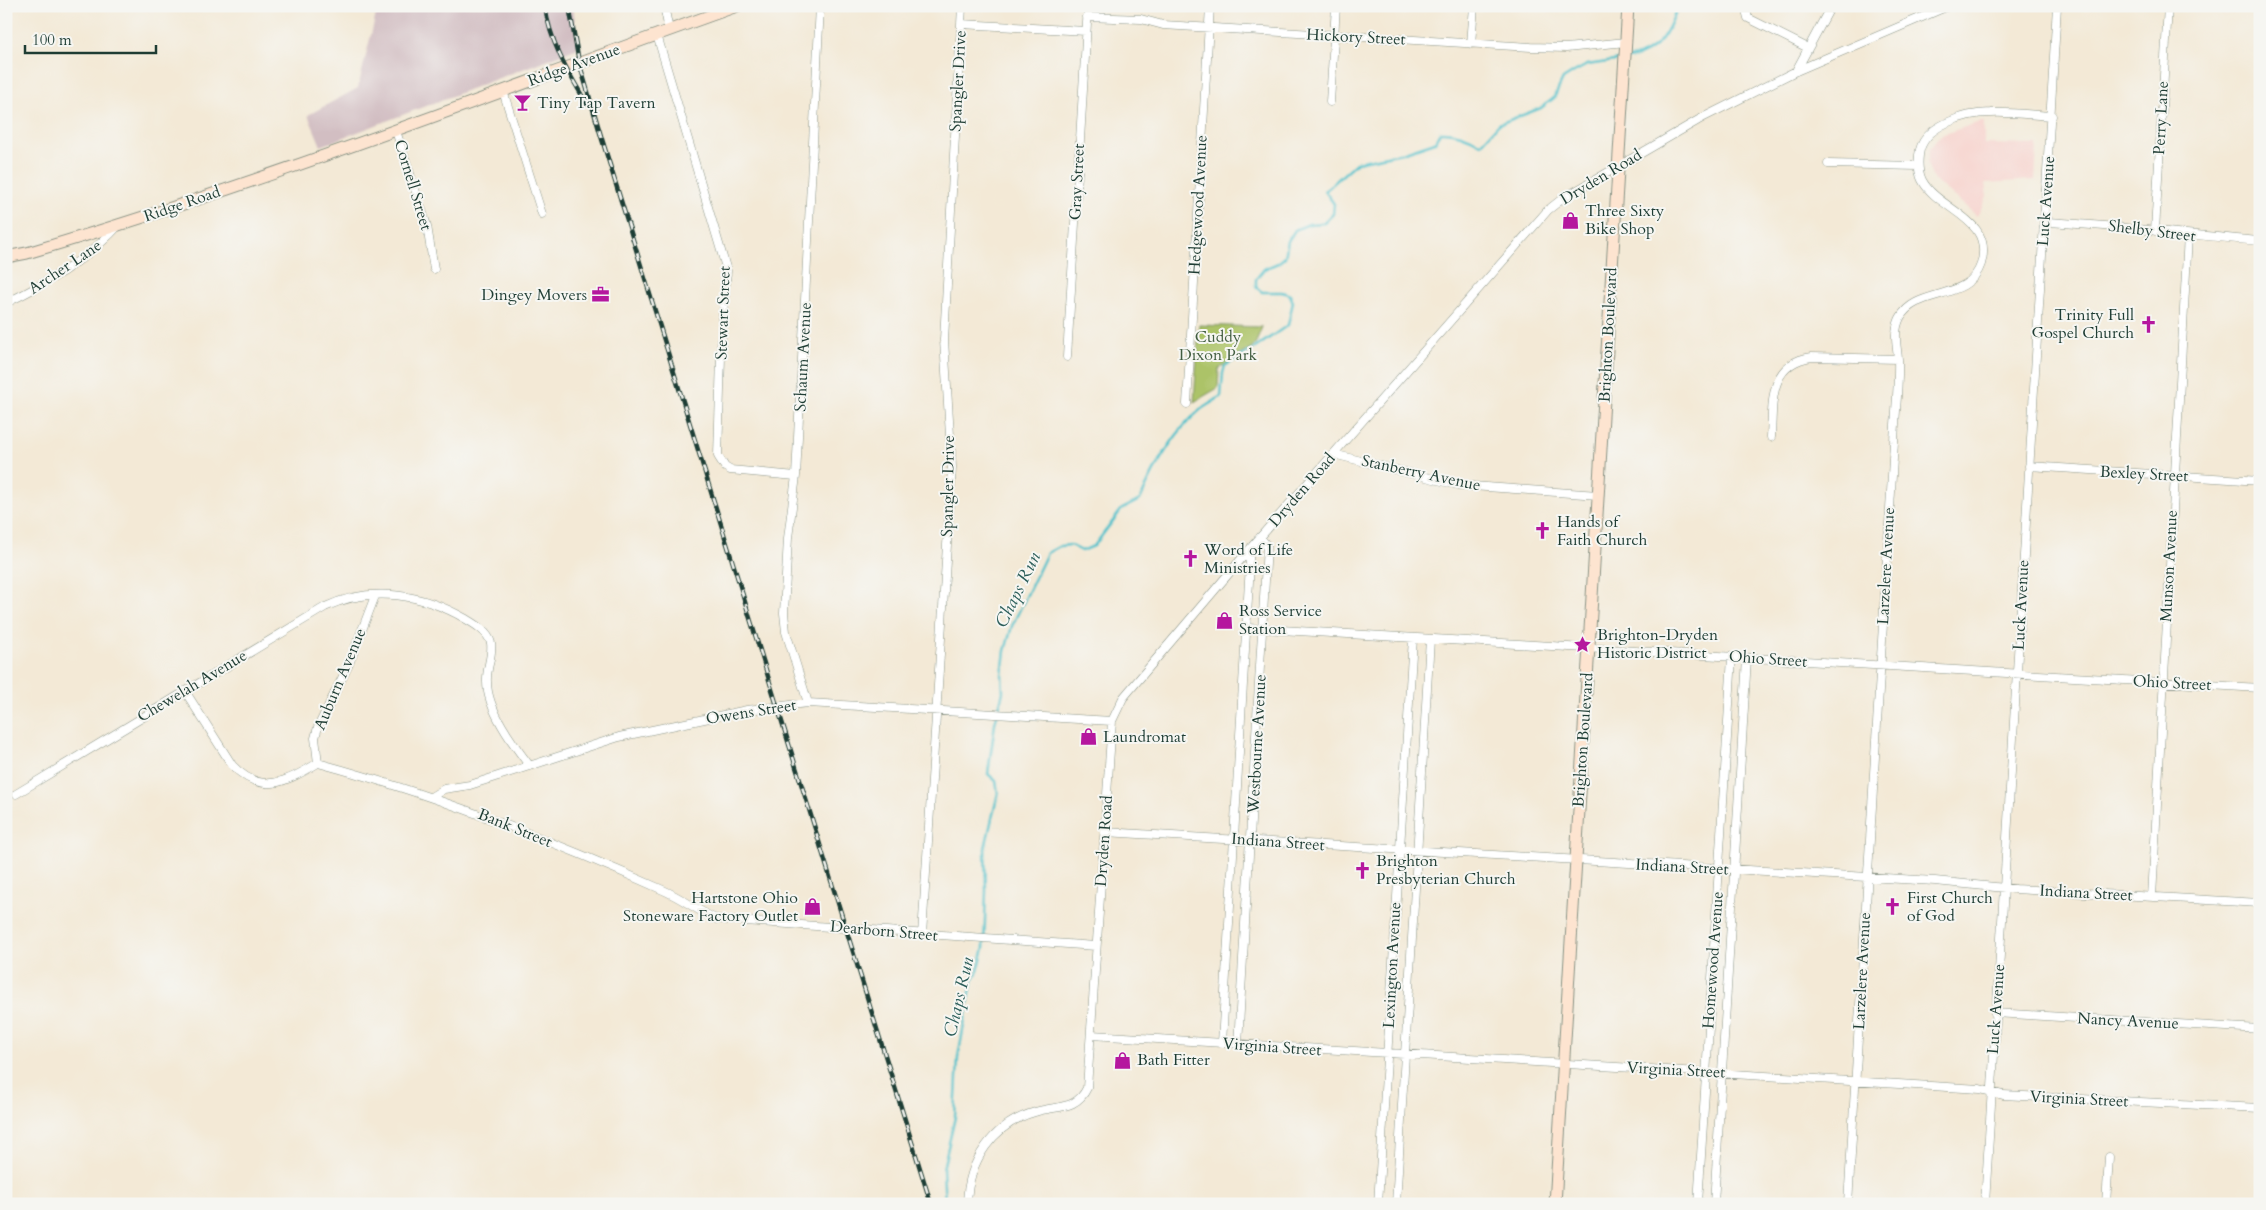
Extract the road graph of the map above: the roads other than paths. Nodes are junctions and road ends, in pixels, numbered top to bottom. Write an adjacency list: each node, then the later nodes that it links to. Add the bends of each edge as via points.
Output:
1 (664, 6): 18 (street)
2 (737, 6): 18 (street, Ridge Avenue)
3 (820, 6): 50 (street, Schaum Avenue)
4 (962, 6): 16 (street, Spangler Drive)
5 (1088, 6): 15 (street, Gray Street)
6 (1210, 6): 17 (street, Hedgewood Avenue)
7 (1336, 6): 21 (street)
8 (1474, 6): 22 (street)
9 (1628, 6): 23 (street, Brighton Boulevard)
10 (1745, 6): 24 (street, via 1748,18)
11 (1831, 6): 24 (street)
12 (1948, 6): 25 (street, Dryden Road)
13 (2057, 6): 28 (street, Luck Avenue)
14 (2168, 6): 37 (street, Perry Lane)
15 (1087, 17): 17 (street, Hickory Street, via 1141,19 1163,25); 19 (street, Gray Street)
16 (961, 24): 19 (street); 69 (street, Spangler Drive, via 944,340 952,467)
17 (1208, 28): 21 (street, Hickory Street); 45 (street, Hedgewood Avenue)
18 (669, 30): 20 (street, Ridge Avenue)
19 (1086, 31): 43 (street, Gray Street)
20 (657, 35): 26 (street, Ridge Avenue); 50 (street, Stewart Street, via 727,271 718,456 730,470)
21 (1334, 36): 22 (street, Hickory Street); 27 (street)
22 (1471, 44): 23 (street, Hickory Street)
23 (1626, 47): 32 (street, Brighton Boulevard)
24 (1808, 48): 25 (street)
25 (1796, 71): 32 (street, Dryden Road, via 1702,118)
26 (503, 90): 29 (street, Ridge Avenue); 34 (street)
27 (1330, 102)
28 (2052, 116): 33 (street, via 1992,112 1940,125 1923,140); 35 (street, Luck Avenue)
29 (396, 131): 30 (street, Ridge Avenue); 41 (street, Cornell Street, via 427,226)
30 (355, 145): 36 (street, Ridge Road)
31 (1828, 164): 33 (street)
32 (1618, 166): 47 (street, Dryden Road, via 1548,210); 52 (street, Brighton Boulevard)
33 (1918, 166): 44 (street, Larzelere Avenue, via 1923,181 1935,194 1973,224 1983,250 1977,274 1969,282 1907,309 1900,318 1895,341)
34 (542, 214)
35 (2044, 222): 37 (street, Shelby Street); 48 (street, Luck Avenue)
36 (120, 225): 40 (street, Ridge Road); 42 (street, Archer Lane, via 76,262)
37 (2155, 231): 38 (street, Shelby Street)
38 (2188, 236): 39 (street, Shelby Street); 49 (street, Munson Avenue)
39 (2260, 240)
40 (6, 257)
41 (434, 269)
42 (6, 303)
43 (1067, 357)
44 (1898, 359): 46 (street, via 1812,357 1800,358 1789,364 1781,372 1774,392); 63 (street, Larzelere Avenue)
45 (1187, 404)
46 (1771, 437)
47 (1333, 454): 52 (street, Stanberry Avenue, via 1458,485); 53 (street, Dryden Road)
48 (2029, 466): 49 (street, Bexley Street); 64 (street, Luck Avenue)
49 (2175, 475): 51 (street, Bexley Street); 65 (street, Munson Avenue)
50 (796, 476): 68 (street, Schaum Avenue, via 788,538 784,613 786,632)
51 (2260, 481)
52 (1598, 495): 60 (street, Brighton Boulevard)
53 (1260, 537): 54 (street, Dryden Road); 57 (street, Westbourne Avenue, via 1267,546)
54 (1248, 551): 56 (street, Westbourne Avenue); 70 (street, Dryden Road, via 1123,698)
55 (375, 596): 67 (street, Chewelah Avenue, via 344,598 325,607); 71 (street, Auburn Avenue, via 318,727 315,738); 72 (street, Chewelah Avenue, via 407,596 435,604 479,627 490,638 492,649 487,691 509,737)
56 (1247, 628): 57 (street, Ohio Street); 76 (street, Westbourne Avenue)
57 (1264, 629): 58 (street, Ohio Street); 77 (street, Westbourne Avenue)
58 (1413, 638): 59 (street, Ohio Street); 78 (street, Lexington Avenue)
59 (1430, 639): 60 (street, Ohio Street); 79 (street, Lexington Avenue)
60 (1589, 648): 61 (street, Ohio Street); 80 (street, Brighton Boulevard)
61 (1732, 657): 62 (street, Ohio Street); 81 (street, Homewood Avenue)
62 (1748, 658): 63 (street, Ohio Street); 82 (street, Homewood Avenue)
63 (1881, 666): 64 (street, Ohio Street); 83 (street, Larzelere Avenue)
64 (2017, 674): 65 (street, Ohio Street); 84 (street, Luck Avenue)
65 (2163, 683): 66 (street, Ohio Street); 85 (street, Munson Avenue)
66 (2260, 688)
67 (185, 691): 71 (street, via 232,765 252,781 273,784); 73 (street, Chewelah Avenue)
68 (808, 703): 69 (street, Owens Street); 72 (street, Owens Street, via 747,710 619,737)
69 (935, 711): 70 (street, Owens Street); 88 (street, Spangler Drive)
70 (1112, 722): 75 (street, Dryden Road)
71 (318, 763): 74 (street, Bank Street)
72 (529, 765): 74 (street, Owens Street, via 470,785 444,788)
73 (16, 794)
74 (432, 797): 87 (street, Bank Street, via 530,833 665,891)
75 (1105, 832): 76 (street, Indiana Street); 89 (street, Dryden Road)
76 (1234, 840): 77 (street, Indiana Street); 93 (street, Westbourne Avenue)
77 (1251, 841): 78 (street, Indiana Street); 94 (street, Westbourne Avenue)
78 (1399, 850): 79 (street, Indiana Street); 95 (street, Lexington Avenue)
79 (1417, 851): 80 (street, Indiana Street); 96 (street, Lexington Avenue)
80 (1576, 860): 81 (street, Indiana Street); 97 (street, Brighton Boulevard)
81 (1719, 869): 82 (street, Indiana Street); 98 (street, Homewood Avenue)
82 (1734, 870): 83 (street, Indiana Street); 99 (street, Homewood Avenue)
83 (1867, 878): 84 (street, Indiana Street); 100 (street, Larzelere Avenue)
84 (2004, 887): 85 (street, Indiana Street); 90 (street, Luck Avenue)
85 (2152, 897): 86 (street, Indiana Street)
86 (2260, 903)
87 (703, 914): 88 (street, Dearborn Street, via 716,920 864,928)
88 (922, 935): 89 (street, Dearborn Street)
89 (1096, 946): 92 (street, Dryden Road)
90 (1995, 1013): 91 (street, Nancy Avenue); 101 (street, Luck Avenue)
91 (2260, 1029)
92 (1091, 1035): 93 (street, Virginia Street); 104 (street, Dryden Road, via 1088,1088 1084,1096 1072,1105 1036,1111 1002,1127 978,1158 970,1179)
93 (1222, 1043): 94 (street, Virginia Street)
94 (1238, 1044): 95 (street, Virginia Street)
95 (1387, 1054): 96 (street, Virginia Street); 105 (street, Lexington Avenue)
96 (1405, 1055): 97 (street, Virginia Street); 106 (street, Lexington Avenue)
97 (1564, 1064): 98 (street, Virginia Street); 107 (street, Brighton Boulevard)
98 (1706, 1072): 99 (street, Virginia Street); 108 (street, Homewood Avenue)
99 (1723, 1073): 100 (street, Virginia Street); 109 (street, Homewood Avenue)
100 (1856, 1082): 101 (street, Virginia Street); 110 (street, Larzelere Avenue)
101 (1991, 1092): 102 (street, Virginia Street); 111 (street, Luck Avenue)
102 (2260, 1108)
103 (2109, 1157): 112 (street)
104 (967, 1204)
105 (1378, 1204)
106 (1396, 1204)
107 (1555, 1204)
108 (1698, 1204)
109 (1714, 1204)
110 (1848, 1204)
111 (1985, 1204)
112 (2106, 1204)

